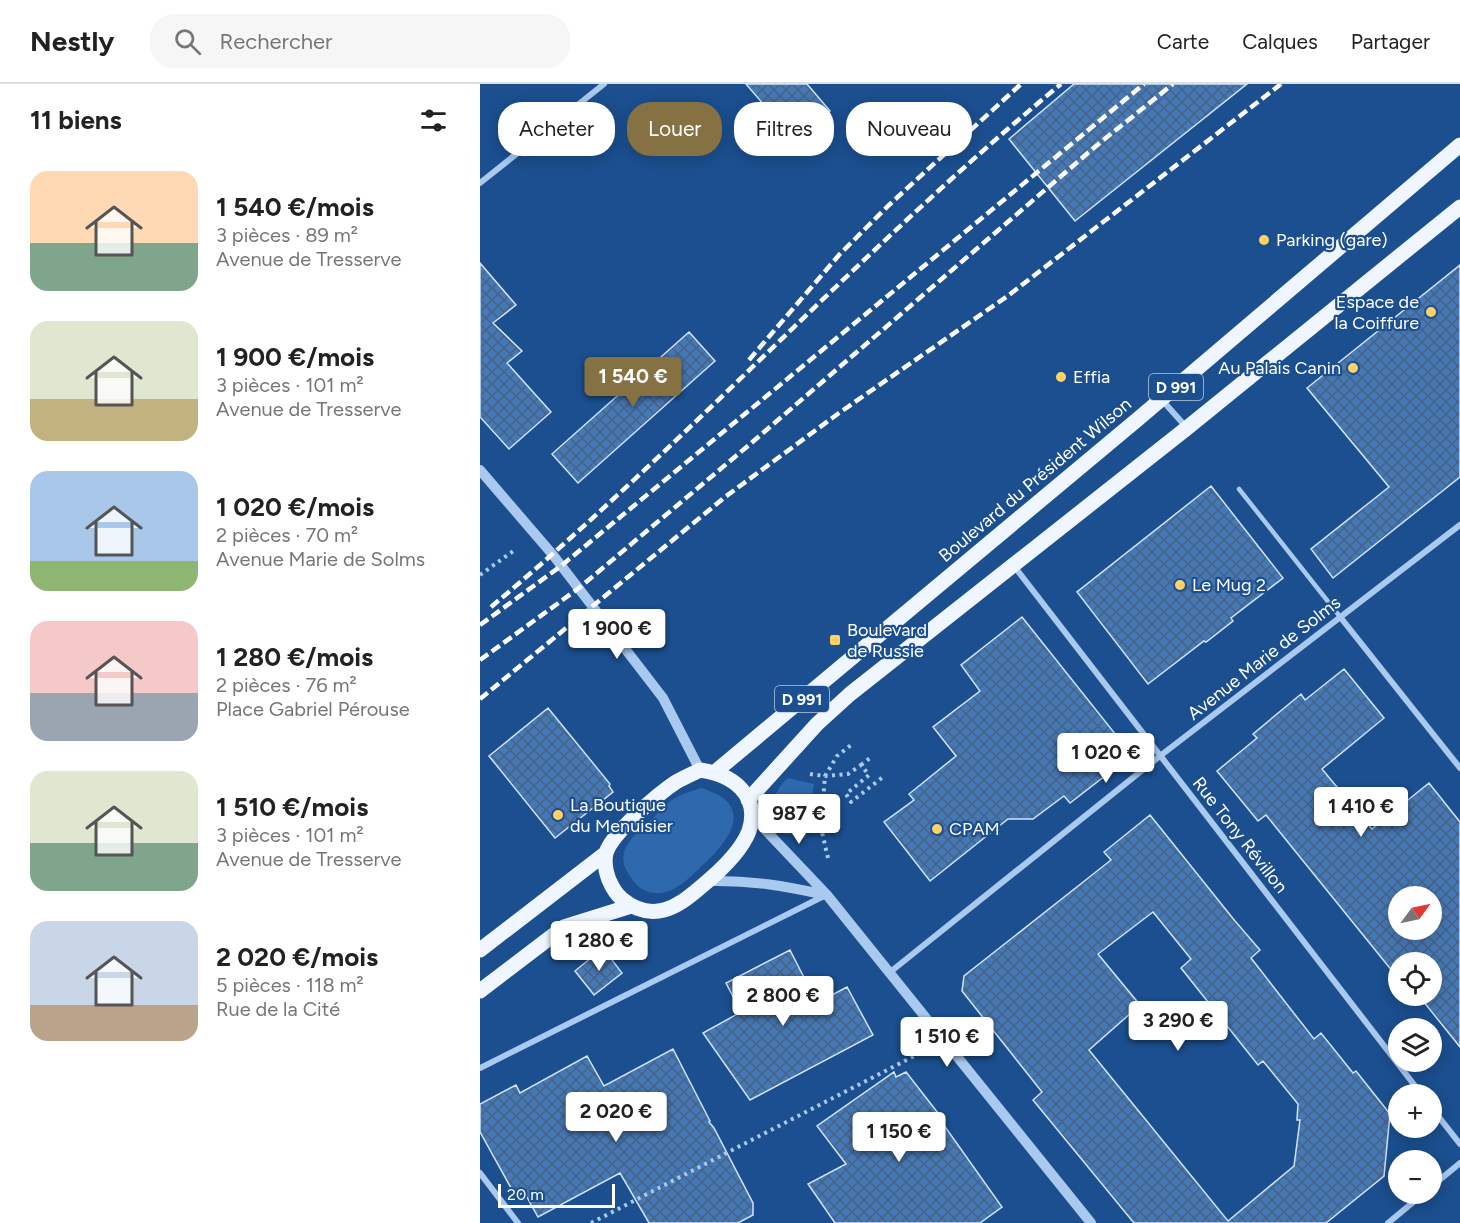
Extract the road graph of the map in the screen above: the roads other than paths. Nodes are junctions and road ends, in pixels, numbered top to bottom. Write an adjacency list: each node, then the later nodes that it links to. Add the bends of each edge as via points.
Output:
1 (604, 84): 3 (street)
2 (1460, 145): 5 (main road, Boulevard du Président Wilson / D 991)
3 (480, 183)
4 (1460, 207): 6 (main road, D 991)
5 (1162, 399): 6 (street); 14 (main road, Boulevard du Président Wilson / D 991)
6 (1187, 428): 10 (main road, D 991)
7 (480, 470): 14 (street, via 611,628 663,698)
8 (1239, 489): 11 (lane)
9 (1460, 525): 11 (street, Avenue Marie de Solms)
10 (1013, 564): 12 (street, Rue Tony Révillon); 15 (main road, D 991, via 849,694 817,724)
11 (1341, 618): 12 (street, Avenue Marie de Solms); 13 (street)
12 (1160, 756): 21 (street, Avenue Marie de Solms); 24 (street, Rue Tony Révillon)
13 (1460, 768)
14 (708, 771): 15 (main road, via 729,777 740,786); 16 (main road, via 675,783 615,836)
15 (749, 807): 17 (main road, via 749,830 742,844); 18 (street)
16 (606, 853): 19 (main road, via 610,884); 20 (main road)
17 (708, 881): 18 (street, via 742,880); 19 (main road, via 676,906 661,911)
18 (826, 895): 21 (street); 23 (street)
19 (631, 906): 22 (main road, via 564,927)
20 (480, 950)
21 (889, 973): 32 (street)
22 (480, 991)
23 (480, 1068)
24 (1413, 1084)
25 (1442, 1121): 26 (street)
26 (1460, 1144)
27 (1460, 1163): 29 (street)
28 (480, 1173): 31 (street)
29 (1442, 1178)
30 (1411, 1204): 33 (street)
31 (518, 1223)
32 (1091, 1223)
33 (1388, 1223)

